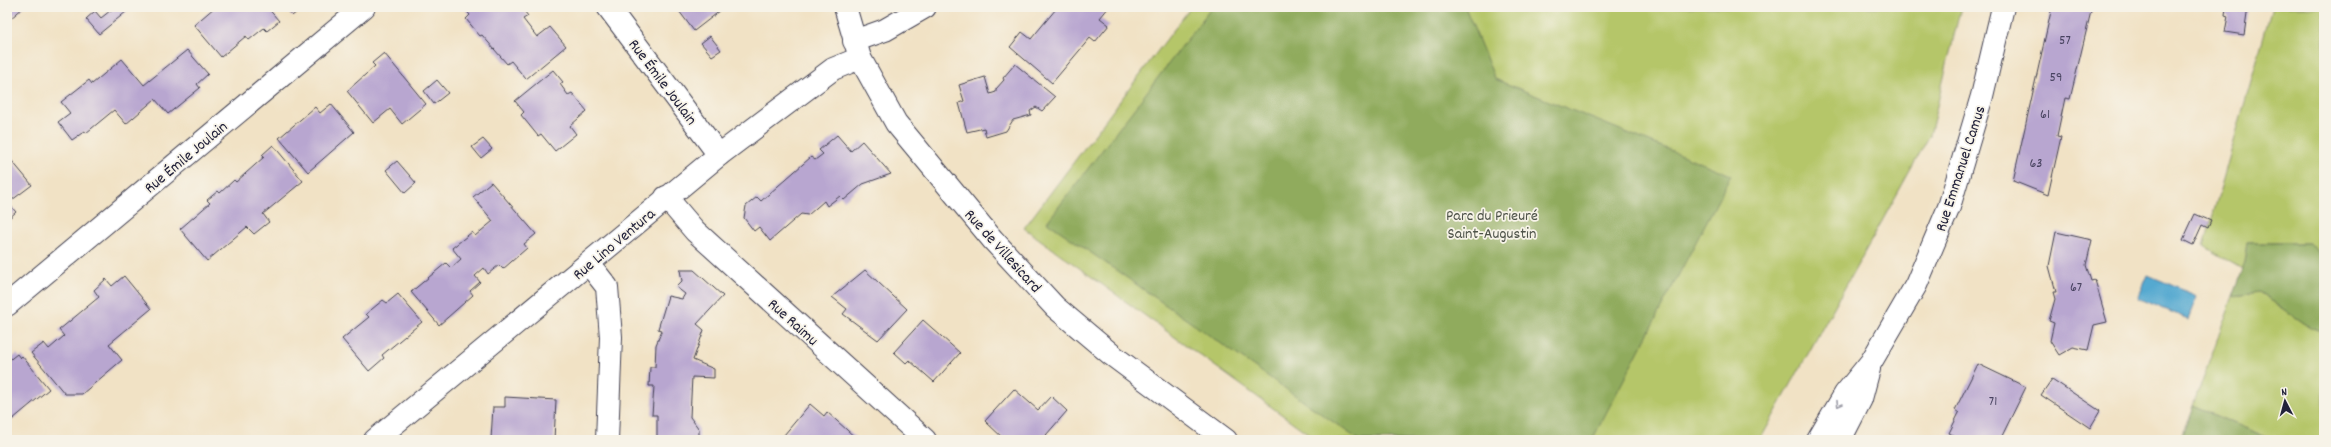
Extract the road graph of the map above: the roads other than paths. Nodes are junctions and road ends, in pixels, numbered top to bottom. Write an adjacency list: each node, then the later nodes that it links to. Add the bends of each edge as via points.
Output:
1 (364, 7): 10 (street, Rue Émile Joulain)
2 (608, 7): 7 (street, Rue Émile Joulain)
3 (845, 7): 6 (street, Rue de Villesicard)
4 (926, 7): 6 (street, Rue Lino Ventura)
5 (2003, 7): 11 (street, Rue Emmanuel Camus, via 1982,96 1949,208 1916,285)
6 (857, 49): 7 (street, Rue Lino Ventura); 15 (street, Rue de Villesicard, via 896,123 993,240 1055,307 1112,355)
7 (719, 155): 8 (street, Rue Lino Ventura)
8 (666, 197): 9 (street, Rue Lino Ventura); 14 (street, Rue Raimu, via 695,231)
9 (589, 264): 12 (street, Rue Lino Ventura); 13 (street, via 607,287 611,337)
10 (7, 305)
11 (1871, 362): 16 (street, Rue Emmanuel Camus, one-way to 16, via 1845,394); 17 (street, Rue Emmanuel Camus, via 1861,399)
12 (375, 440)
13 (607, 440)
14 (925, 440)
15 (1226, 440)
16 (1818, 440)
17 (1840, 440)

